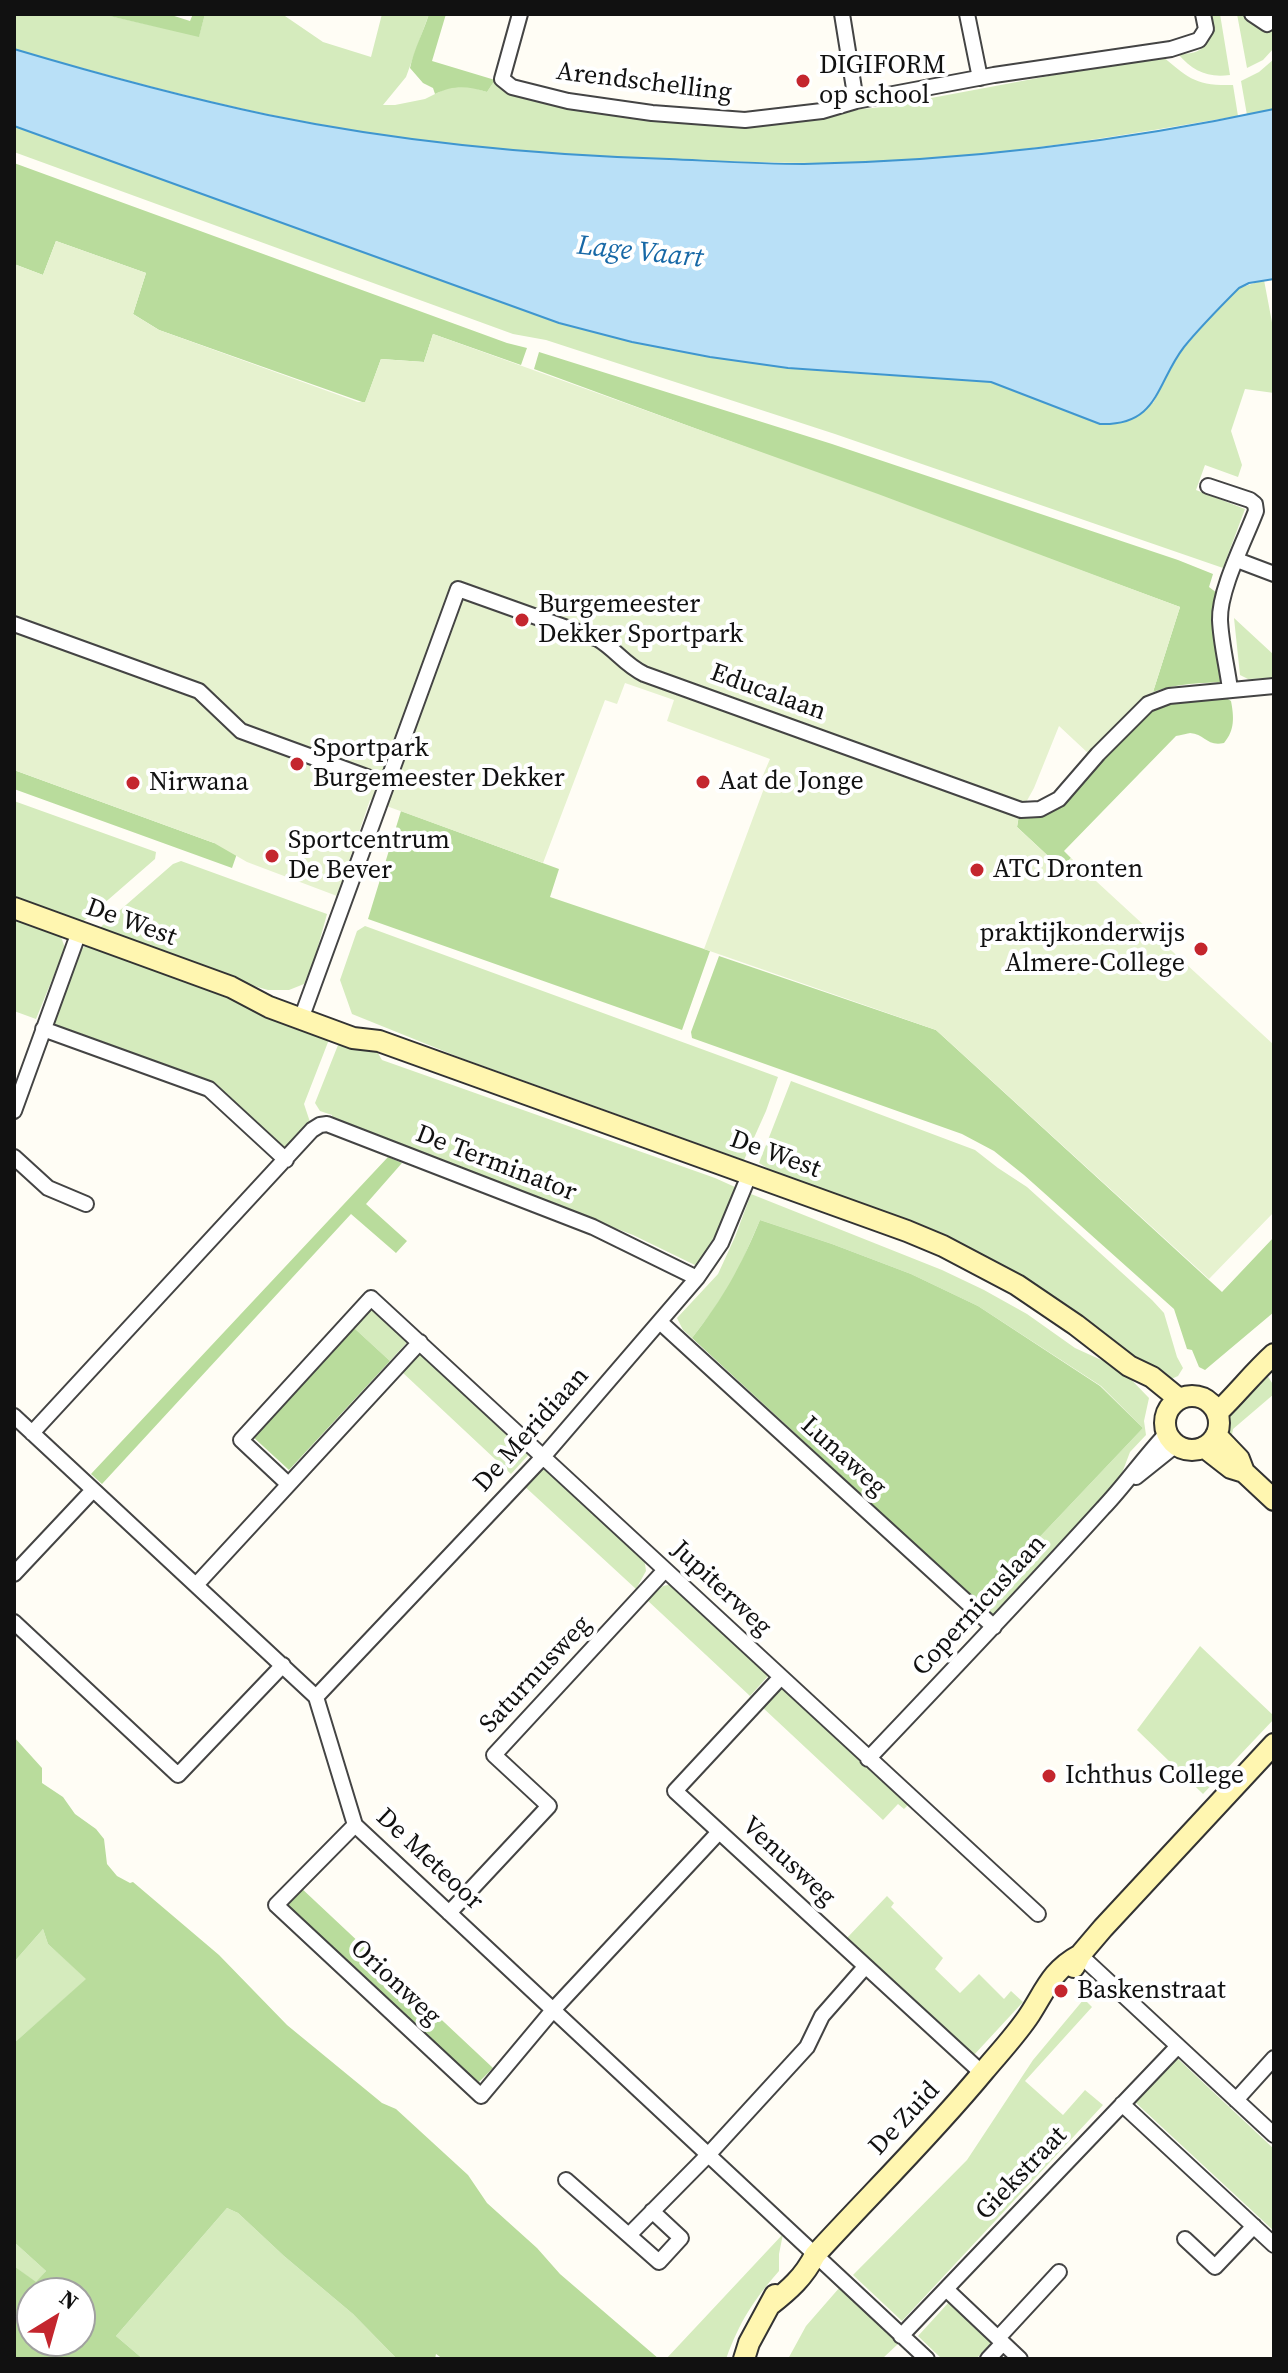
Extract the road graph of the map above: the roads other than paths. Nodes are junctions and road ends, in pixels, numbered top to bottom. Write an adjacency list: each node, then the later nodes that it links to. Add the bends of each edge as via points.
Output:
1 (520, 14): 8 (street, Arendschelling, via 502,79 512,87 652,113 745,120 822,111)
2 (842, 14): 8 (street)
3 (967, 14): 7 (street)
4 (1203, 14): 7 (street, Arendschelling, via 1206,29 1191,44)
5 (1252, 14): 6 (street, via 1267,24)
6 (1274, 19)
7 (980, 78): 8 (street, Arendschelling)
8 (856, 101)
9 (1208, 486): 10 (street, via 1255,504)
10 (1237, 560): 11 (street); 14 (street, via 1220,616)
11 (1274, 574)
12 (14, 624): 15 (street, via 199,691 241,731)
13 (1274, 686): 14 (street, Educalaan)
14 (1230, 689): 15 (street, Educalaan, via 1169,696 1148,704 1059,799 1040,809 1021,810 644,674 598,639 458,589)
15 (386, 784): 18 (street, Educalaan)
16 (14, 908): 17 (main road, De West)
17 (79, 932): 18 (main road, De West, via 231,987 269,1007); 19 (street)
18 (304, 1012): 23 (main road, De West, via 353,1038 379,1041)
19 (43, 1029): 20 (street); 22 (street, via 209,1089)
20 (14, 1111)
21 (14, 1157): 24 (street, via 48,1188)
22 (286, 1160): 25 (street, De Terminator, via 316,1127 327,1124 593,1227); 32 (street)
23 (750, 1173): 25 (street, De Meridiaan, via 721,1243); 29 (main road, De West, via 943,1246 1017,1285 1076,1325 1129,1366 1143,1386)
24 (86, 1204)
25 (697, 1278): 26 (street, De Meridiaan)
26 (660, 1322): 35 (street, De Meridiaan); 43 (street, Lunaweg)
27 (420, 1342): 35 (street, Jupiterweg); 36 (street); 36 (street, Jupiterweg, via 371,1298 241,1440)
28 (1274, 1354): 30 (main road, via 1252,1374 1235,1379)
29 (1173, 1405): 30 (main road, via 1188,1396); 33 (main road, via 1165,1418)
30 (1212, 1406): 34 (main road, via 1218,1428)
31 (14, 1416): 32 (street, De Meteoor)
32 (32, 1433): 37 (street, De Meteoor)
33 (1171, 1439): 34 (main road, via 1190,1450); 43 (street, Copernicuslaan, via 1145,1458)
34 (1210, 1441): 38 (main road, via 1231,1468 1244,1472)
35 (543, 1457): 39 (street, Jupiterweg); 46 (street, De Meridiaan)
36 (288, 1484): 41 (street)
37 (93, 1490): 40 (street); 41 (street, De Meteoor)
38 (1274, 1500)
39 (665, 1570): 45 (street, Jupiterweg); 51 (street, Saturnusweg, via 494,1755 549,1806)
40 (14, 1574)
41 (196, 1585): 44 (street, De Meteoor)
42 (14, 1622): 44 (street, via 178,1775)
43 (994, 1627): 48 (street, Copernicuslaan)
44 (283, 1665): 46 (street, De Meteoor)
45 (781, 1677): 48 (street, Jupiterweg); 50 (street, Venusweg, via 675,1791)
46 (316, 1697): 49 (street, De Meteoor)
47 (1274, 1744): 53 (main road, De Zuid)
48 (868, 1759): 52 (street, Jupiterweg)
49 (355, 1825): 51 (street, De Meteoor); 55 (street, Orionweg, via 276,1905 481,2096)
50 (719, 1832): 54 (street, Venusweg); 55 (street)
51 (449, 1913): 55 (street, De Meteoor)
52 (1038, 1914)
53 (1080, 1955): 56 (street); 58 (main road, De Zuid, via 1056,1971 1030,2014)
54 (865, 1967): 58 (street, Venusweg); 62 (street, via 822,2016 807,2047)
55 (553, 2010): 62 (street, De Meteoor)
56 (1178, 2046): 59 (street); 60 (street, Giekstraat)
57 (1274, 2058): 59 (street)
58 (982, 2073): 69 (main road, De Zuid)
59 (1236, 2100): 61 (street)
60 (1122, 2104): 65 (street); 71 (street, Giekstraat)
61 (1274, 2135)
62 (708, 2155): 64 (street); 69 (street, De Meteoor)
63 (566, 2180): 66 (street)
64 (652, 2211): 66 (street); 66 (street, via 681,2238 659,2262)
65 (1254, 2226): 67 (street, via 1215,2267); 68 (street)
66 (629, 2235)
67 (1185, 2239)
68 (1274, 2245)
69 (815, 2255): 72 (street, De Meteoor); 74 (main road, De Zuid, via 793,2288 770,2305)
70 (1059, 2272): 73 (street)
71 (946, 2289): 72 (street, Giekstraat); 73 (street)
72 (901, 2336): 75 (street)
73 (1000, 2340): 76 (street); 77 (street)
74 (744, 2359)
75 (927, 2359)
76 (988, 2359)
77 (1020, 2359)

